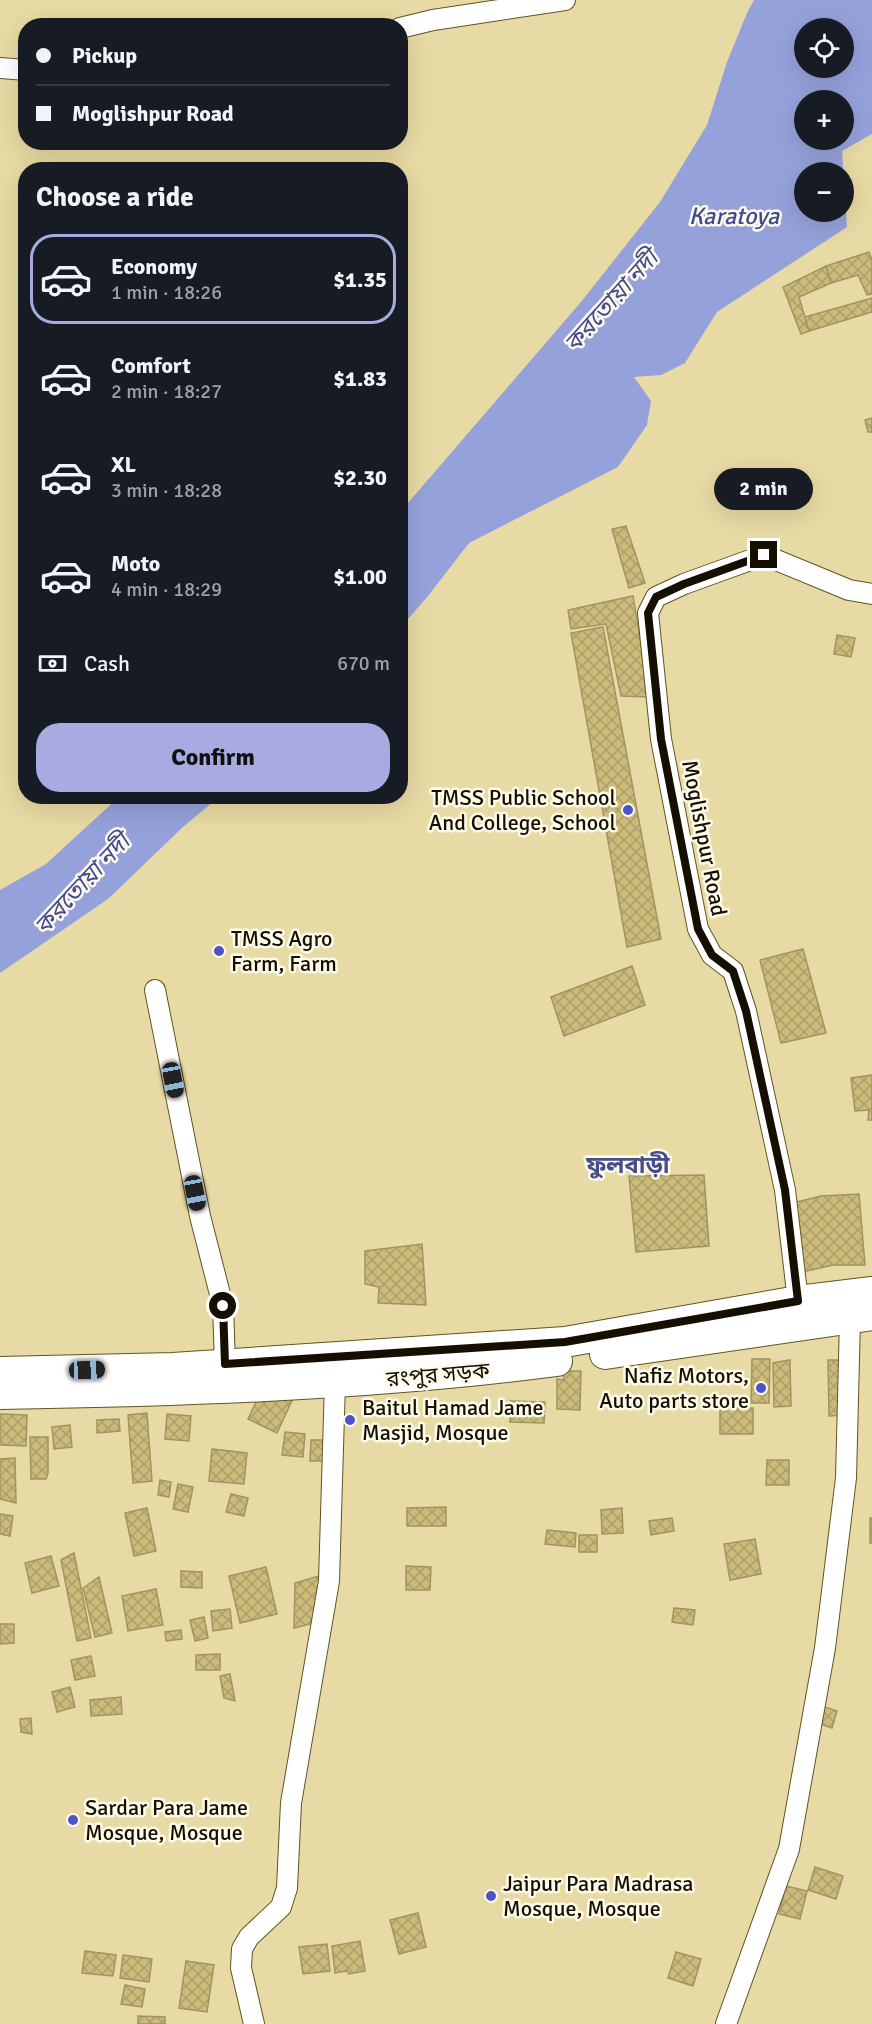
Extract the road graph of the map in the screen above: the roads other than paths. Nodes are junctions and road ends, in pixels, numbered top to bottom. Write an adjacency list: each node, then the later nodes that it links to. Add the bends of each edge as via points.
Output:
1 (565, 0): 2 (street)
2 (408, 26)
3 (0, 68): 4 (street)
4 (18, 69)
5 (872, 594): 8 (street, Moglishpur Road, via 849,590 764,555 656,597 648,613 661,739 698,929 712,955 733,971 746,1011 785,1190)
6 (155, 990): 10 (street, via 200,1216 223,1306)
7 (872, 1292): 8 (highway, রংপুর সড়ক)
8 (798, 1301): 10 (highway, রংপুর সড়ক, via 565,1342)
9 (861, 1317): 12 (highway, রংপুর সড়ক, via 471,1372); 15 (street, via 825,1648 789,1849)
10 (225, 1364): 11 (highway, রংপুর সড়ক)
11 (0, 1372)
12 (335, 1382): 13 (highway, রংপুর সড়ক); 14 (street, via 329,1581 291,1803 287,1888 281,1907 249,1937 242,1949 241,1968)
13 (0, 1394)
14 (254, 2024)
15 (726, 2024)

